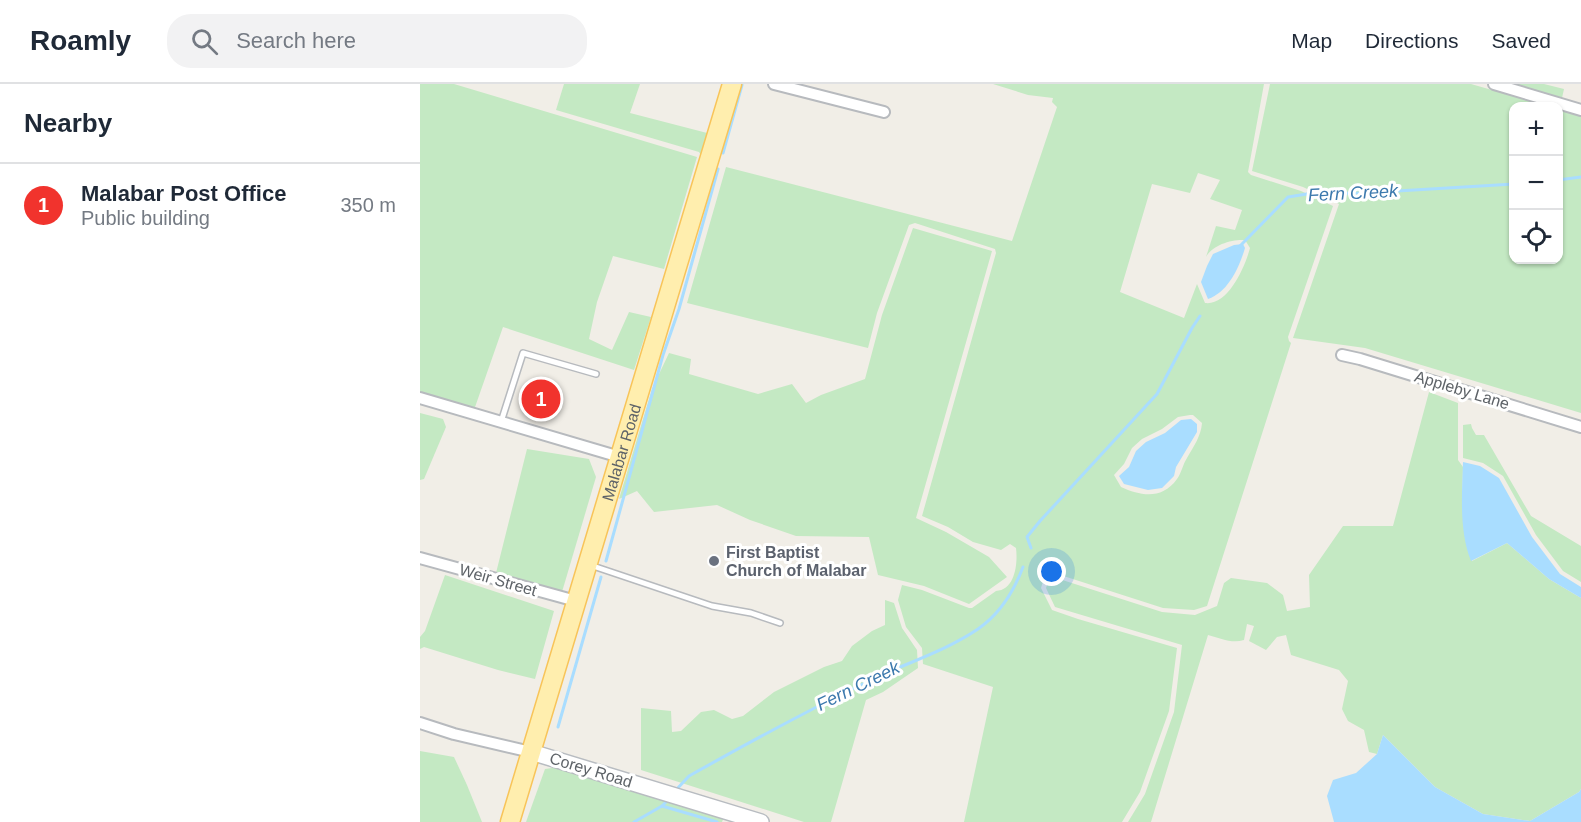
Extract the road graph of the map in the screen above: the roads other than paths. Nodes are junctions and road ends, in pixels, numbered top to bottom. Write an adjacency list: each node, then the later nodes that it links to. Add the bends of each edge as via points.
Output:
1 (732, 84): 11 (main road, Malabar Road)
2 (774, 84): 5 (street)
3 (1494, 84): 4 (street)
4 (1581, 110)
5 (884, 112)
6 (1342, 355): 10 (street, Appleby Lane)
7 (596, 374): 9 (lane, via 523,353)
8 (420, 398): 9 (street)
9 (501, 422): 11 (street)
10 (1581, 427)
11 (620, 458): 13 (main road, Malabar Road)
12 (420, 558): 14 (street, Weir Street)
13 (588, 564): 14 (main road, Malabar Road); 15 (lane, via 712,606)
14 (576, 601): 17 (main road, Malabar Road)
15 (780, 623)
16 (420, 723): 17 (street, Corey Road)
17 (531, 752): 18 (main road, Malabar Road); 19 (street, Corey Road)
18 (510, 822)
19 (761, 822)

